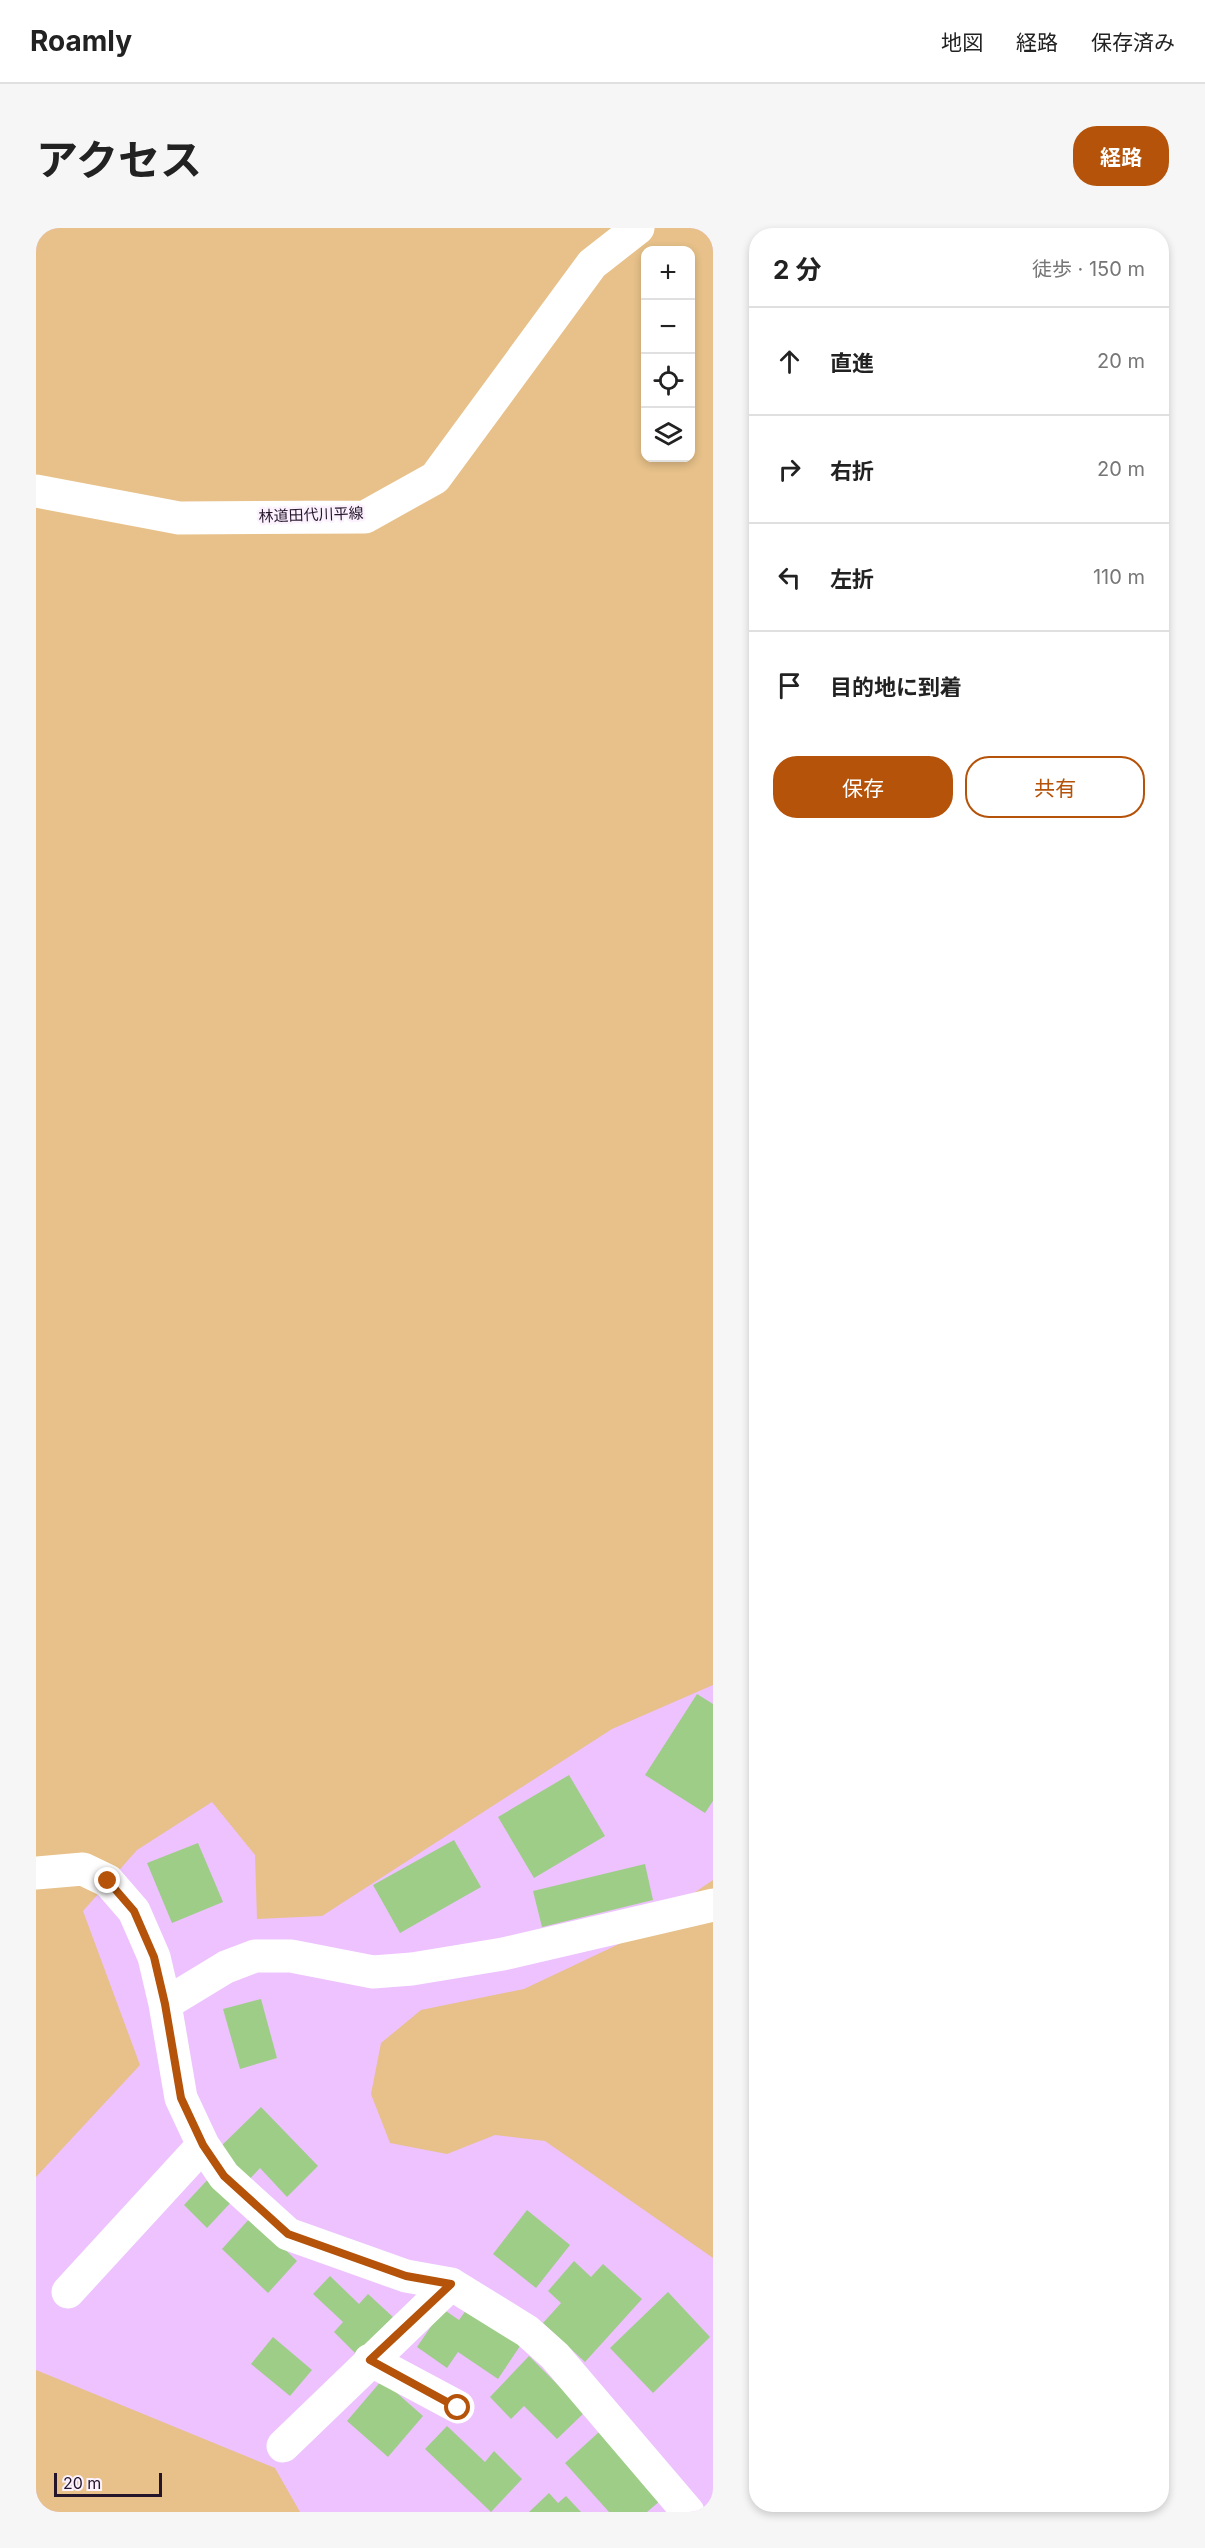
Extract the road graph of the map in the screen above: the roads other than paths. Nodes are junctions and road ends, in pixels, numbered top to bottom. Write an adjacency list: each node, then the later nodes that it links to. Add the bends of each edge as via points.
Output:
1 (638, 228): 2 (street, 林道田代川平線, via 592,264 435,478 365,517 179,518)
2 (36, 491)
3 (36, 1873): 5 (street, via 83,1869 108,1881 134,1911 154,1957)
4 (713, 1905): 5 (street, via 503,1954 412,1969 373,1972 291,1956 255,1956 226,1967)
5 (165, 2004): 6 (street, via 181,2098)
6 (203, 2145): 7 (street, via 224,2176 288,2234 406,2276); 8 (street)
7 (451, 2284): 9 (street); 12 (street, via 527,2331 555,2356)
8 (68, 2292)
9 (370, 2360): 10 (street); 11 (street)
10 (458, 2408)
11 (284, 2446)
12 (688, 2512)

